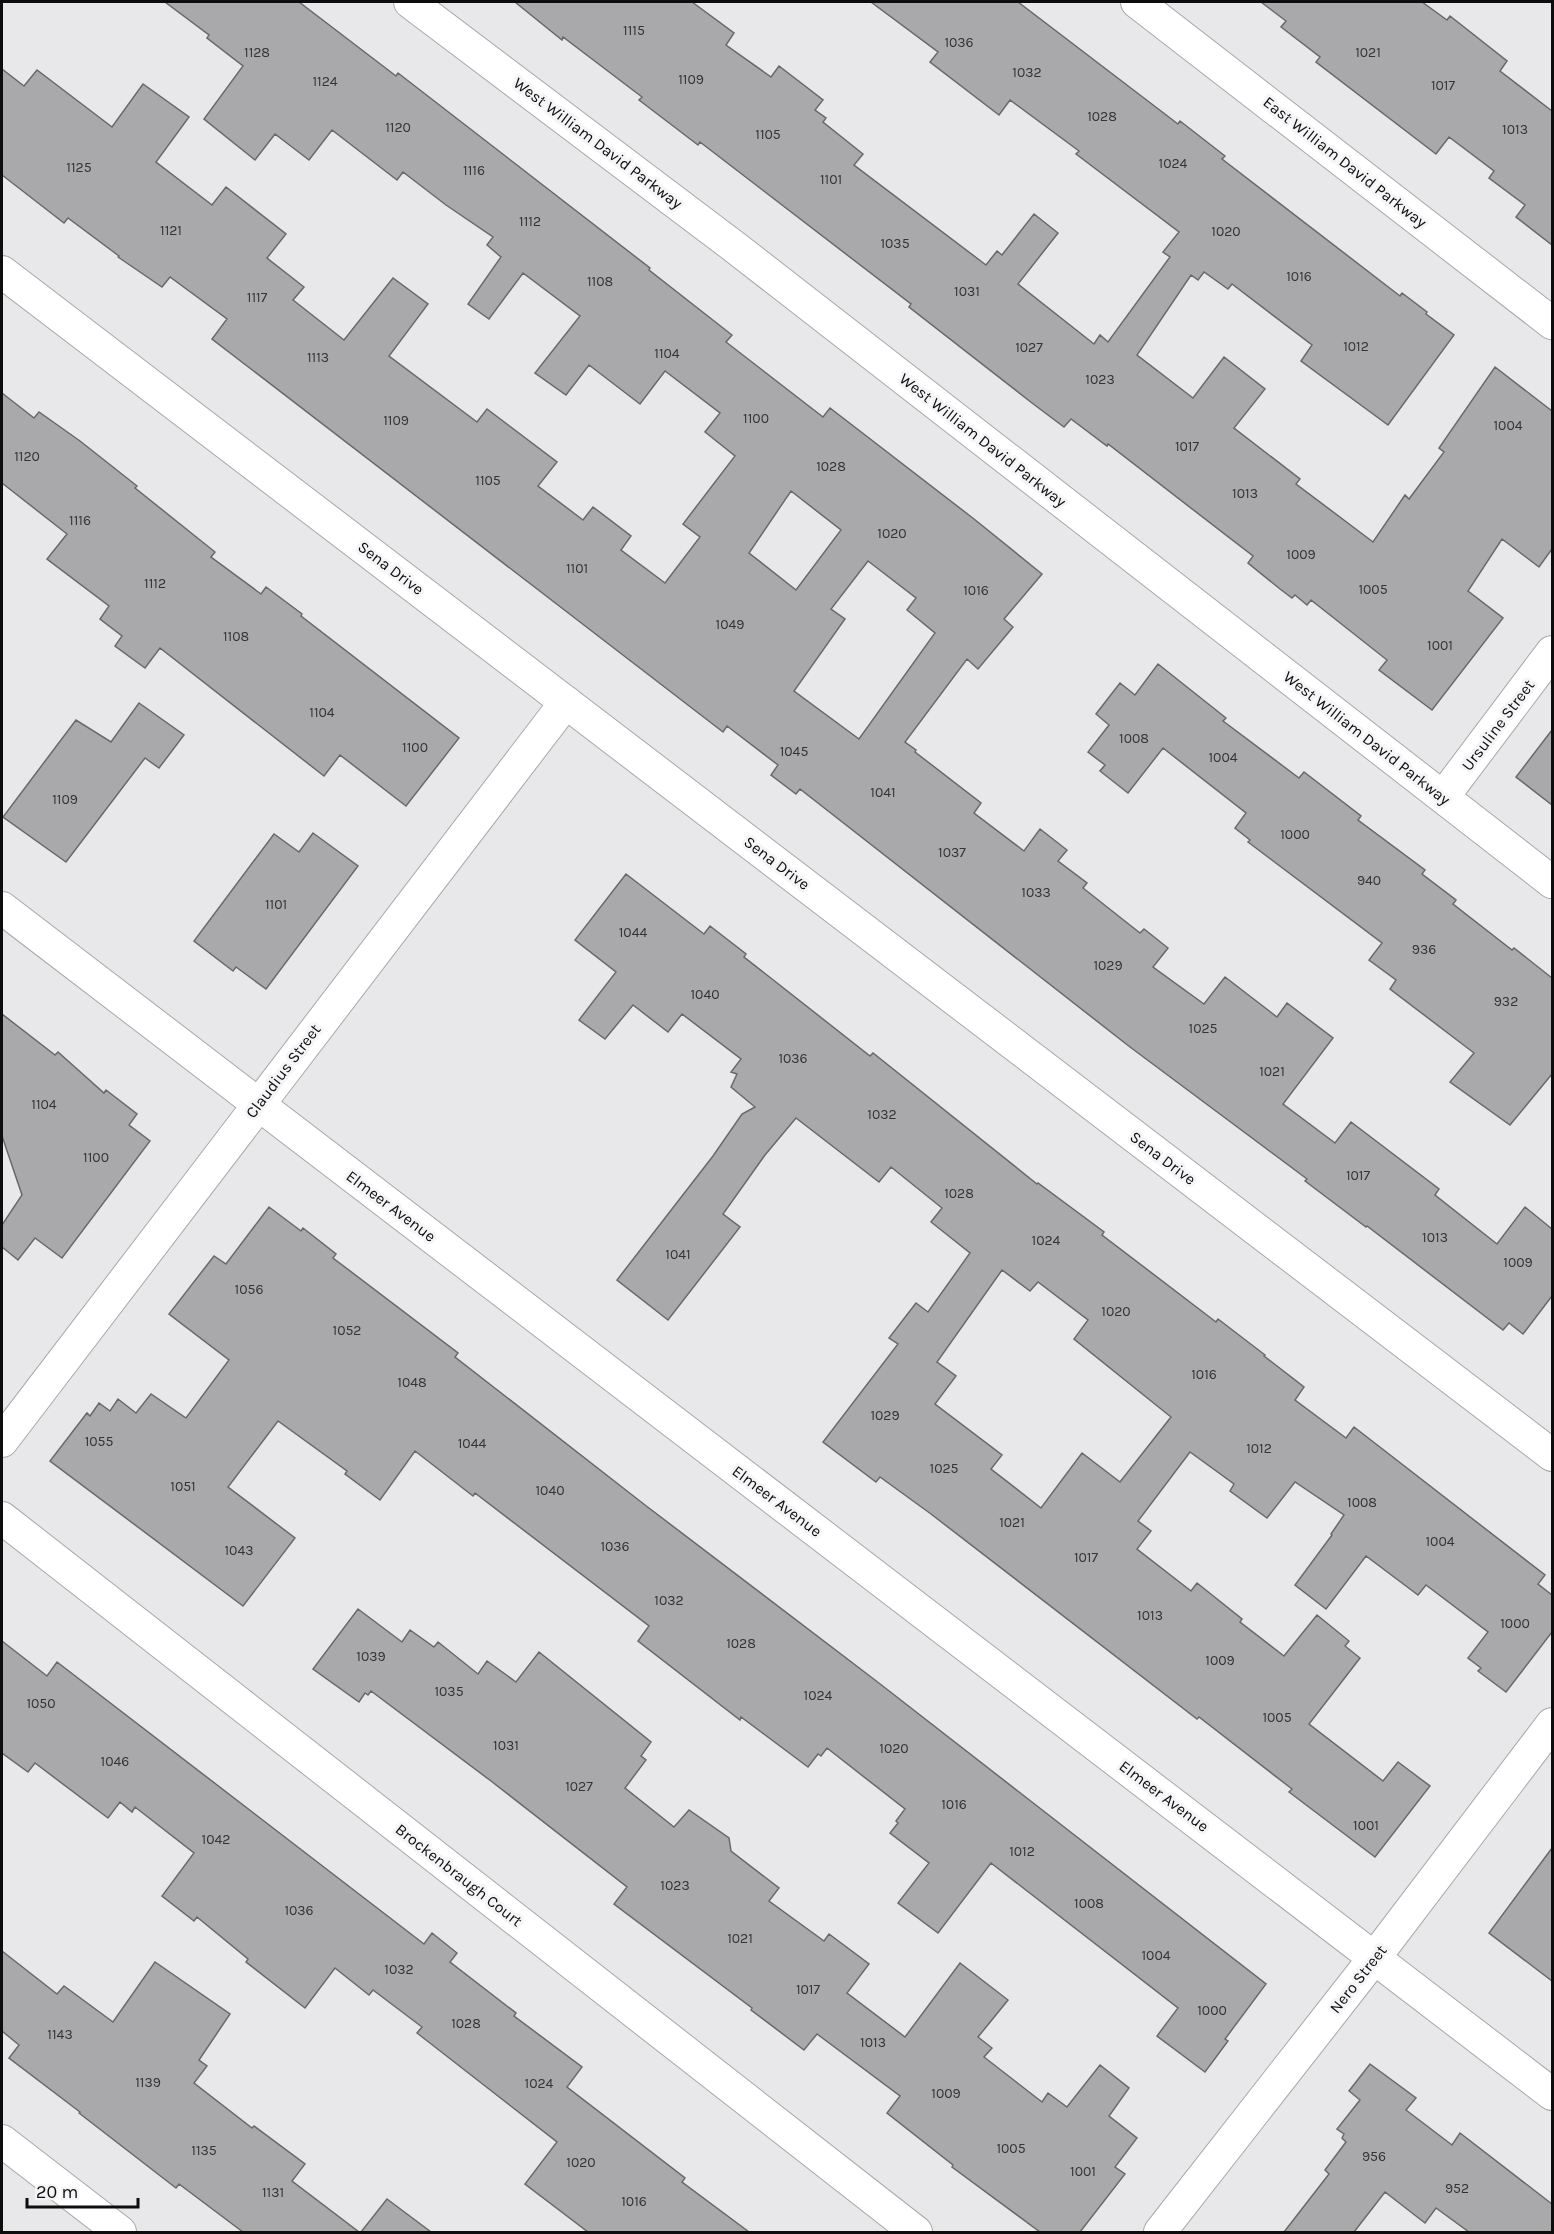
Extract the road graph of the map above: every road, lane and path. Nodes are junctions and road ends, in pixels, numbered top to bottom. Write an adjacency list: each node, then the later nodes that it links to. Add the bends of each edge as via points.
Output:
1 (410, 2): 7 (street, West William David Parkway, via 732,245)
2 (1137, 2): 4 (street, East William David Parkway)
3 (2, 272): 6 (street, Sena Drive)
4 (1552, 323)
5 (1552, 652): 7 (street, Ursuline Street)
6 (566, 702): 10 (street, Claudius Street); 12 (street, Sena Drive)
7 (1443, 797): 8 (street, West William David Parkway)
8 (1552, 882)
9 (2, 908): 10 (street, Elmeer Avenue)
10 (258, 1105): 11 (street, Claudius Street); 15 (street, Elmeer Avenue)
11 (2, 1441)
12 (1552, 1455)
13 (2, 1518): 19 (street, Brockenbraugh Court)
14 (1552, 1724): 15 (street, Nero Street)
15 (1375, 1957): 16 (street, Elmeer Avenue); 20 (street, Nero Street)
16 (1552, 2094)
17 (2, 2141): 18 (street)
18 (120, 2232)
19 (916, 2232)
20 (1160, 2232)

